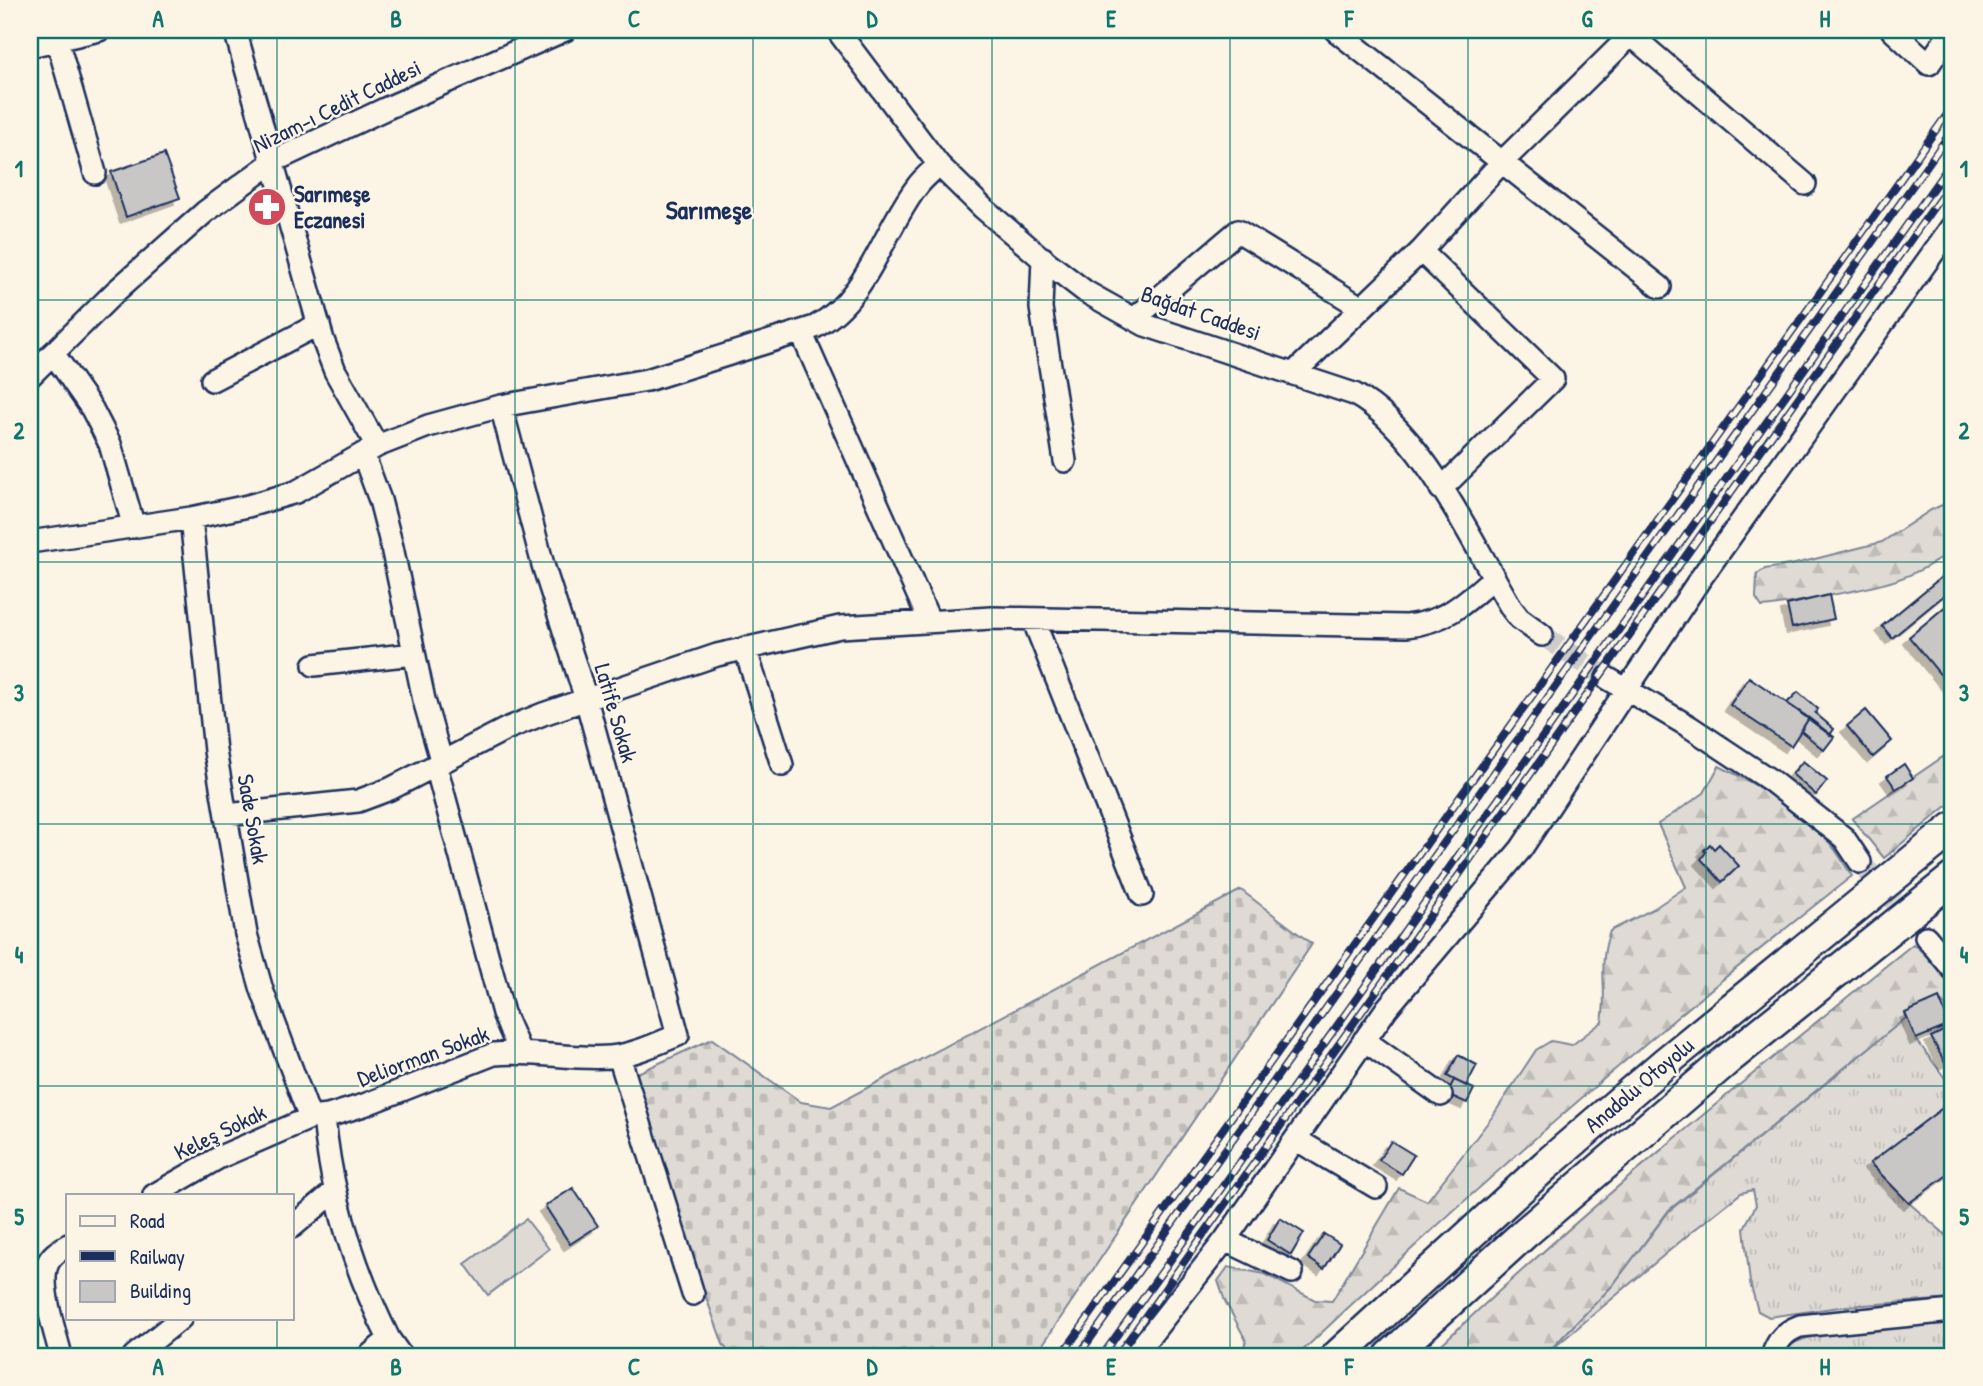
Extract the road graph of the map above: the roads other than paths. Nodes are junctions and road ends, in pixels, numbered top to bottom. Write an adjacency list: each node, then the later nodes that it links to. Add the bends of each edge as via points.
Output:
1 (99, 30): 9 (street)
2 (235, 30): 10 (street)
3 (565, 30): 10 (street, Nizam-ı Cedit Caddesi)
4 (837, 30): 12 (street, Bağdat Caddesi)
5 (1335, 30): 11 (street)
6 (1892, 30): 7 (street, via 1929,64)
7 (1952, 30)
8 (1635, 32): 11 (street); 14 (street)
9 (41, 40): 13 (street)
10 (274, 161): 21 (street); 23 (street, Nizam-ı Cedit Caddesi, via 205,212)
11 (1501, 163): 16 (street); 18 (street)
12 (939, 165): 17 (street, Bağdat Caddesi); 22 (street, via 918,185 851,296 828,319)
13 (95, 173)
14 (1805, 184)
15 (1953, 225): 42 (street, via 1698,582)
16 (1421, 251): 19 (street); 30 (street, via 1553,379)
17 (1042, 258): 20 (street, Bağdat Caddesi, via 1086,292); 29 (street, via 1041,308)
18 (1660, 287)
19 (1362, 308): 20 (street, via 1238,231); 25 (street)
20 (1134, 319): 25 (street, Bağdat Caddesi)
21 (319, 324): 26 (street); 28 (street)
22 (801, 332): 27 (street, via 647,380); 36 (street)
23 (53, 353): 24 (street, Nizam-ı Cedit Caddesi); 32 (street, via 110,444)
24 (32, 370)
25 (1294, 373): 30 (street, Bağdat Caddesi, via 1368,401 1409,442)
26 (212, 380)
27 (501, 406): 28 (street, via 429,426); 43 (street, Latife Sokak, via 543,565)
28 (370, 450): 31 (street, via 296,492); 39 (street)
29 (1066, 461)
30 (1441, 489): 34 (street, Bağdat Caddesi)
31 (191, 518): 32 (street); 46 (street, Sade Sokak)
32 (134, 527): 33 (street)
33 (30, 542)
34 (1494, 577): 35 (street, via 1447,616 1406,626); 37 (street, Bağdat Caddesi, via 1519,618)
35 (1033, 619): 36 (street); 50 (street)
36 (929, 620): 38 (street, via 840,627)
37 (1542, 635)
38 (745, 648): 43 (street); 45 (street)
39 (414, 654): 40 (street); 44 (street)
40 (314, 665)
41 (1607, 678): 42 (street)
42 (1628, 689): 48 (street, via 1802,804 1844,838); 54 (street, via 1521,849)
43 (586, 698): 44 (street, via 506,729); 53 (street, Latife Sokak)
44 (439, 765): 46 (street, via 390,789 344,804); 55 (street, via 503,1013)
45 (782, 765)
46 (226, 815): 58 (street, Sade Sokak, via 253,960)
47 (1953, 828): 75 (highway, Anadolu Otoyolu, via 1596,1122)
48 (1860, 862)
49 (1953, 878): 76 (highway, Anadolu Otoyolu, via 1718,1067)
50 (1142, 895)
51 (1926, 937): 52 (street)
52 (1953, 969)
53 (678, 1035): 56 (street, Deliorman Sokak)
54 (1364, 1040): 57 (street); 59 (street)
55 (520, 1052): 56 (street, Deliorman Sokak); 58 (street, Deliorman Sokak, via 472,1061 364,1105)
56 (619, 1056): 67 (street)
57 (1441, 1095)
58 (317, 1117): 61 (street, Sade Sokak); 62 (street, Keleş Sokak, via 220,1157)
59 (1297, 1140): 60 (street); 64 (street)
60 (1376, 1187)
61 (335, 1191): 63 (street); 70 (street, Sade Sokak, via 363,1286)
62 (156, 1194)
63 (294, 1225)
64 (1225, 1240): 66 (street); 74 (street)
65 (66, 1246): 71 (street, via 48,1261 44,1280)
66 (1292, 1272)
67 (693, 1294)
68 (1953, 1311): 77 (street, via 1800,1326 1787,1331)
69 (179, 1320): 72 (street)
70 (395, 1348): 73 (street)
71 (61, 1356)
72 (134, 1356)
73 (369, 1356)
74 (1134, 1356)
75 (1337, 1356)
76 (1390, 1356)
77 (1772, 1356)

